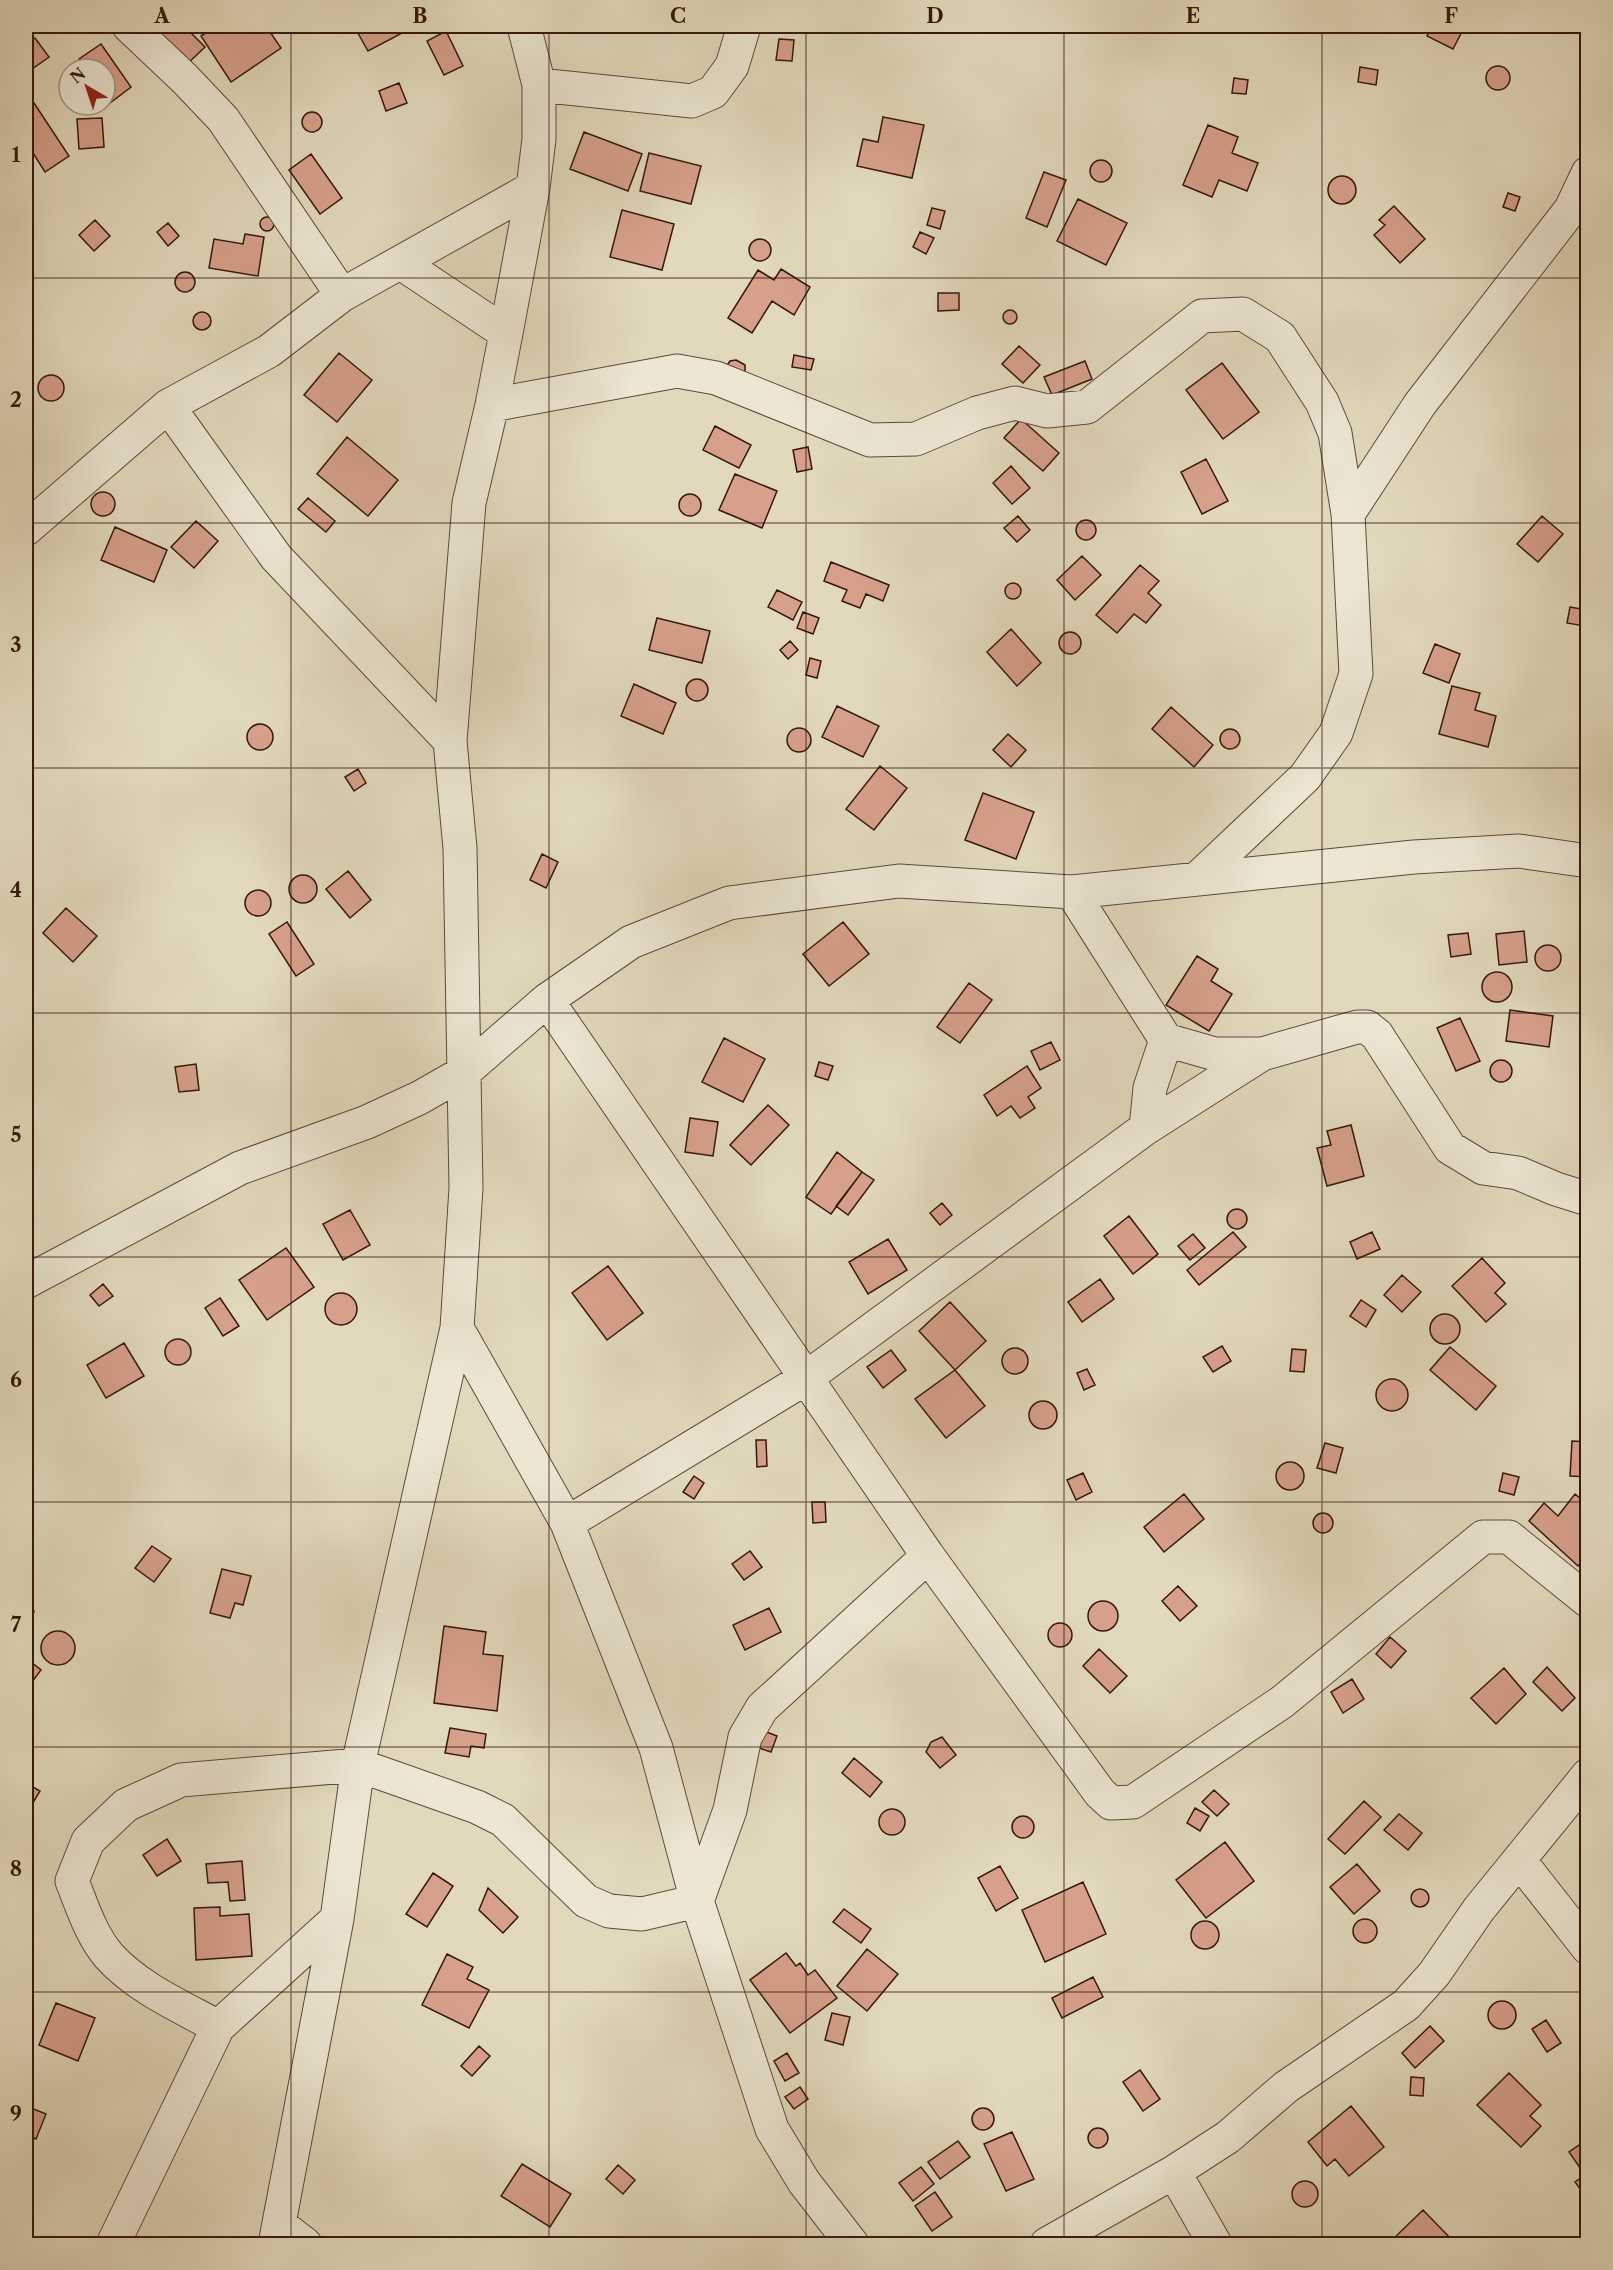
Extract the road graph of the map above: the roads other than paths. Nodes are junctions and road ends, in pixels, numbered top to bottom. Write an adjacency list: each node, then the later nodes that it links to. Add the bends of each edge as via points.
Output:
1 (129, 26): 8 (street, via 223,119)
2 (524, 26): 4 (street)
3 (744, 26): 4 (street, via 732,66 712,92 692,101)
4 (539, 85): 6 (street, via 539,139)
5 (1587, 173): 12 (street, via 1571,208 1420,404)
6 (533, 188): 7 (street); 9 (street)
7 (401, 263): 8 (street); 9 (street)
8 (342, 295): 11 (street, via 268,351)
9 (506, 333): 10 (street)
10 (492, 405): 12 (street, via 678,371 716,378 870,440 916,439 977,413 1015,403 1047,411 1086,407 1202,316 1243,314 1280,337 1322,402 1335,433); 14 (street, via 468,503)
11 (168, 406): 13 (street); 14 (street, via 276,557)
12 (1348, 514): 16 (street, via 1356,674 1336,733 1305,777)
13 (26, 529)
14 (450, 741): 21 (street, via 460,848)
15 (1587, 861): 16 (street, via 1519,852 1496,853 1414,857)
16 (1197, 879): 17 (street)
17 (1071, 892): 18 (street, via 899,881 729,903 631,942); 19 (street)
18 (547, 1000): 21 (street); 26 (street)
19 (1166, 1040): 20 (street, via 1215,1054); 22 (street, via 1150,1088)
20 (1262, 1054): 22 (street); 23 (street, via 1366,1027 1377,1035 1450,1148 1483,1167 1518,1173)
21 (463, 1073): 24 (street, via 367,1122 240,1168); 25 (street, via 466,1188)
22 (1146, 1128): 26 (street)
23 (1587, 1199)
24 (26, 1282)
25 (458, 1328): 27 (street); 30 (street)
26 (806, 1378): 27 (street); 28 (street)
27 (567, 1523): 33 (street, via 656,1748)
28 (928, 1556): 29 (street, via 1111,1803 1133,1802 1282,1702 1483,1537 1509,1537); 33 (street, via 762,1708 744,1737 730,1809)
29 (1587, 1600)
30 (358, 1765): 33 (street, via 504,1820 586,1901 609,1911 642,1914); 34 (street); 36 (street, via 182,1780 126,1804 88,1841 72,1881 87,1920 108,1955 136,1982)
31 (1587, 1775): 32 (street)
32 (1519, 1860): 35 (street); 37 (street, via 1434,1974 1406,2005 1286,2087 1228,2137)
33 (697, 1901): 41 (street, via 772,2129 804,2182)
34 (338, 1919): 36 (street); 38 (street)
35 (1587, 1948)
36 (218, 2027): 39 (street)
37 (1174, 2172): 42 (street); 43 (street)
38 (277, 2234): 40 (street)
39 (113, 2244)
40 (305, 2244)
41 (852, 2244)
42 (1047, 2244)
43 (1215, 2244)

